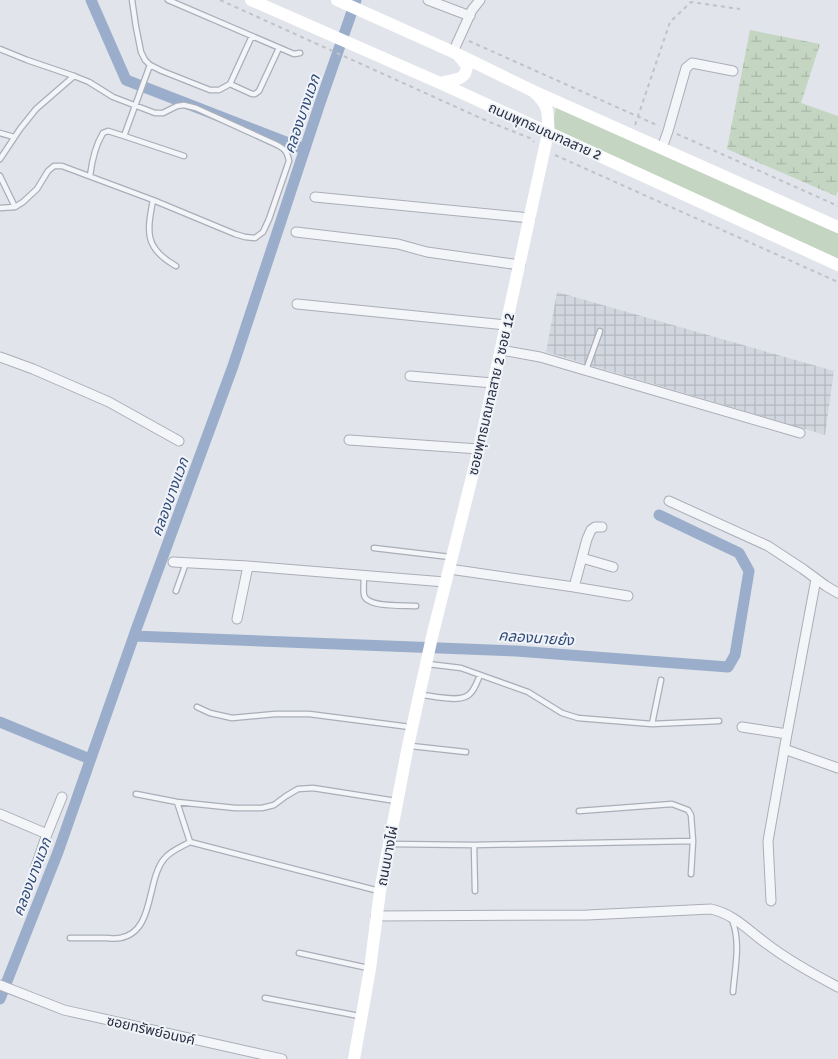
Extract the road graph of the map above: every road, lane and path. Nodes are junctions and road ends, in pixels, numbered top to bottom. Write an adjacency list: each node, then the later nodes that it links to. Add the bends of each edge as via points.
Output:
1 (132, 0): 16 (lane, via 141,52)
2 (168, 0): 11 (lane)
3 (220, 0): 10 (path)
4 (251, 0): 10 (main road, ถนนพุทธมณฑลสาย 2)
5 (337, 0): 14 (main road)
6 (428, 0): 9 (street)
7 (480, 0): 9 (street)
8 (740, 9): 23 (path, via 691,2 670,22)
9 (470, 16): 14 (street)
10 (305, 31): 20 (main road, ถนนพุทธมณฑลสาย 2, via 378,56); 30 (path, via 372,68 532,138)
11 (252, 36): 13 (lane); 19 (lane)
12 (0, 48): 18 (lane)
13 (279, 48): 15 (lane); 19 (lane, via 255,94)
14 (456, 49): 20 (main road, via 467,66 464,76); 21 (main road); 23 (path, via 469,41)
15 (300, 53)
16 (150, 65): 19 (lane, via 210,90 219,90); 22 (lane)
17 (734, 71): 24 (street, via 692,63 686,68)
18 (74, 76): 22 (lane); 29 (lane, via 36,109)
19 (230, 84)
20 (440, 84): 26 (main road, ถนนพุทธมณฑลสาย 2)
21 (534, 91): 26 (main road, ซอยพุทธมณฑลสาย 2 ซอย 12, via 547,108); 27 (main road)
22 (135, 106): 28 (lane); 38 (lane, via 155,113 184,105 196,108 282,147 289,161 270,220 255,238 235,234)
23 (638, 116): 24 (path); 27 (path)
24 (668, 130): 31 (street); 39 (path)
25 (0, 133): 29 (lane)
26 (548, 133): 42 (main road, ซอยพุทธมณฑลสาย 2 ซอย 12); 46 (main road, ถนนพุทธมณฑลสาย 2)
27 (632, 135): 31 (main road)
28 (124, 136): 32 (lane); 36 (lane, via 108,131 103,133 94,152)
29 (14, 137): 34 (lane)
30 (534, 142)
31 (662, 148): 43 (main road)
32 (184, 156)
33 (557, 156): 48 (path)
34 (0, 159)
35 (0, 176): 40 (lane)
36 (90, 176): 38 (lane); 40 (lane, via 54,166 37,189)
37 (314, 197): 42 (street)
38 (153, 200): 47 (lane, via 150,241 168,262)
39 (838, 206)
40 (15, 207): 41 (lane)
41 (0, 208)
42 (530, 218): 45 (main road, ซอยพุทธมณฑลสาย 2 ซอย 12)
43 (838, 227)
44 (296, 232): 45 (street, via 398,244 428,252)
45 (520, 264): 50 (main road, ซอยพุทธมณฑลสาย 2 ซอย 12)
46 (838, 265)
47 (176, 266)
48 (838, 282)
49 (297, 304): 50 (street)
50 (506, 325): 52 (main road, ซอยพุทธมณฑลสาย 2 ซอย 12)
51 (600, 331): 54 (lane)
52 (501, 350): 54 (street, via 540,357); 56 (main road, ซอยพุทธมณฑลสาย 2 ซอย 12)
53 (0, 357): 59 (street, via 108,402)
54 (586, 371): 57 (street)
55 (410, 376): 56 (street)
56 (493, 383): 60 (main road, ซอยพุทธมณฑลสาย 2 ซอย 12)
57 (800, 433)
58 (349, 440): 60 (street)
59 (179, 441)
60 (479, 449): 69 (main road, ซอยพุทธมณฑลสาย 2 ซอย 12)
61 (670, 501): 71 (street, via 768,546)
62 (602, 527): 64 (street, via 591,530)
63 (374, 548): 69 (lane)
64 (582, 558): 68 (street); 72 (street)
65 (173, 562): 66 (street)
66 (186, 563): 67 (street); 73 (lane)
67 (248, 566): 70 (street); 77 (street)
68 (613, 567)
69 (448, 569): 70 (street); 72 (street); 78 (main road, ซอยพุทธมณฑลสาย 2 ซอย 12)
70 (364, 574): 76 (lane, via 367,601)
71 (816, 578): 74 (street); 87 (street)
72 (574, 587): 75 (street)
73 (176, 591)
74 (838, 593)
75 (628, 596)
76 (416, 606)
77 (237, 619)
78 (427, 659): 79 (lane); 81 (main road, ถนนบางไผ่)
79 (480, 675): 81 (lane, via 468,696); 84 (lane, via 528,692 562,713 578,718)
80 (661, 680): 84 (lane)
81 (419, 695): 86 (main road, ถนนบางไผ่)
82 (197, 707): 86 (lane, via 232,718 309,714)
83 (719, 721): 84 (lane)
84 (652, 724)
85 (742, 726): 87 (street)
86 (412, 727): 88 (main road, ถนนบางไผ่)
87 (787, 734): 89 (street)
88 (408, 746): 90 (lane); 94 (main road, ถนนบางไผ่)
89 (784, 749): 91 (street); 107 (street, via 768,841)
90 (466, 752)
91 (838, 768)
92 (136, 794): 95 (lane)
93 (62, 797): 98 (street)
94 (397, 801): 95 (lane, via 313,788 298,789 274,806 262,808); 101 (main road, ถนนบางไผ่)
95 (177, 802): 100 (lane)
96 (579, 811): 99 (lane, via 672,804 688,810 691,815)
97 (0, 814): 98 (street)
98 (47, 834): 103 (street)
99 (693, 841): 102 (lane); 104 (lane)
100 (190, 842): 105 (lane); 110 (lane, via 164,859 154,876 146,915 131,934 120,938)
101 (389, 844): 102 (lane); 105 (main road, ถนนบางไผ่)
102 (474, 845): 106 (lane)
103 (36, 866)
104 (691, 874)
105 (380, 891): 108 (main road, ถนนบางไผ่)
106 (475, 891)
107 (770, 900)
108 (376, 916): 109 (street, via 587,915 711,909); 112 (main road, ถนนบางไผ่)
109 (731, 916): 114 (street, via 768,945); 115 (lane, via 737,941)
110 (70, 938)
111 (299, 953): 112 (lane)
112 (370, 969): 117 (main road, ถนนบางไผ่)
113 (0, 985): 118 (street, ซอยทรัพย์อนงค์, via 64,1010)
114 (838, 987)
115 (733, 992)
116 (265, 998): 117 (lane)
117 (362, 1017): 119 (main road, ถนนบางไผ่)
118 (282, 1059)
119 (354, 1059)

